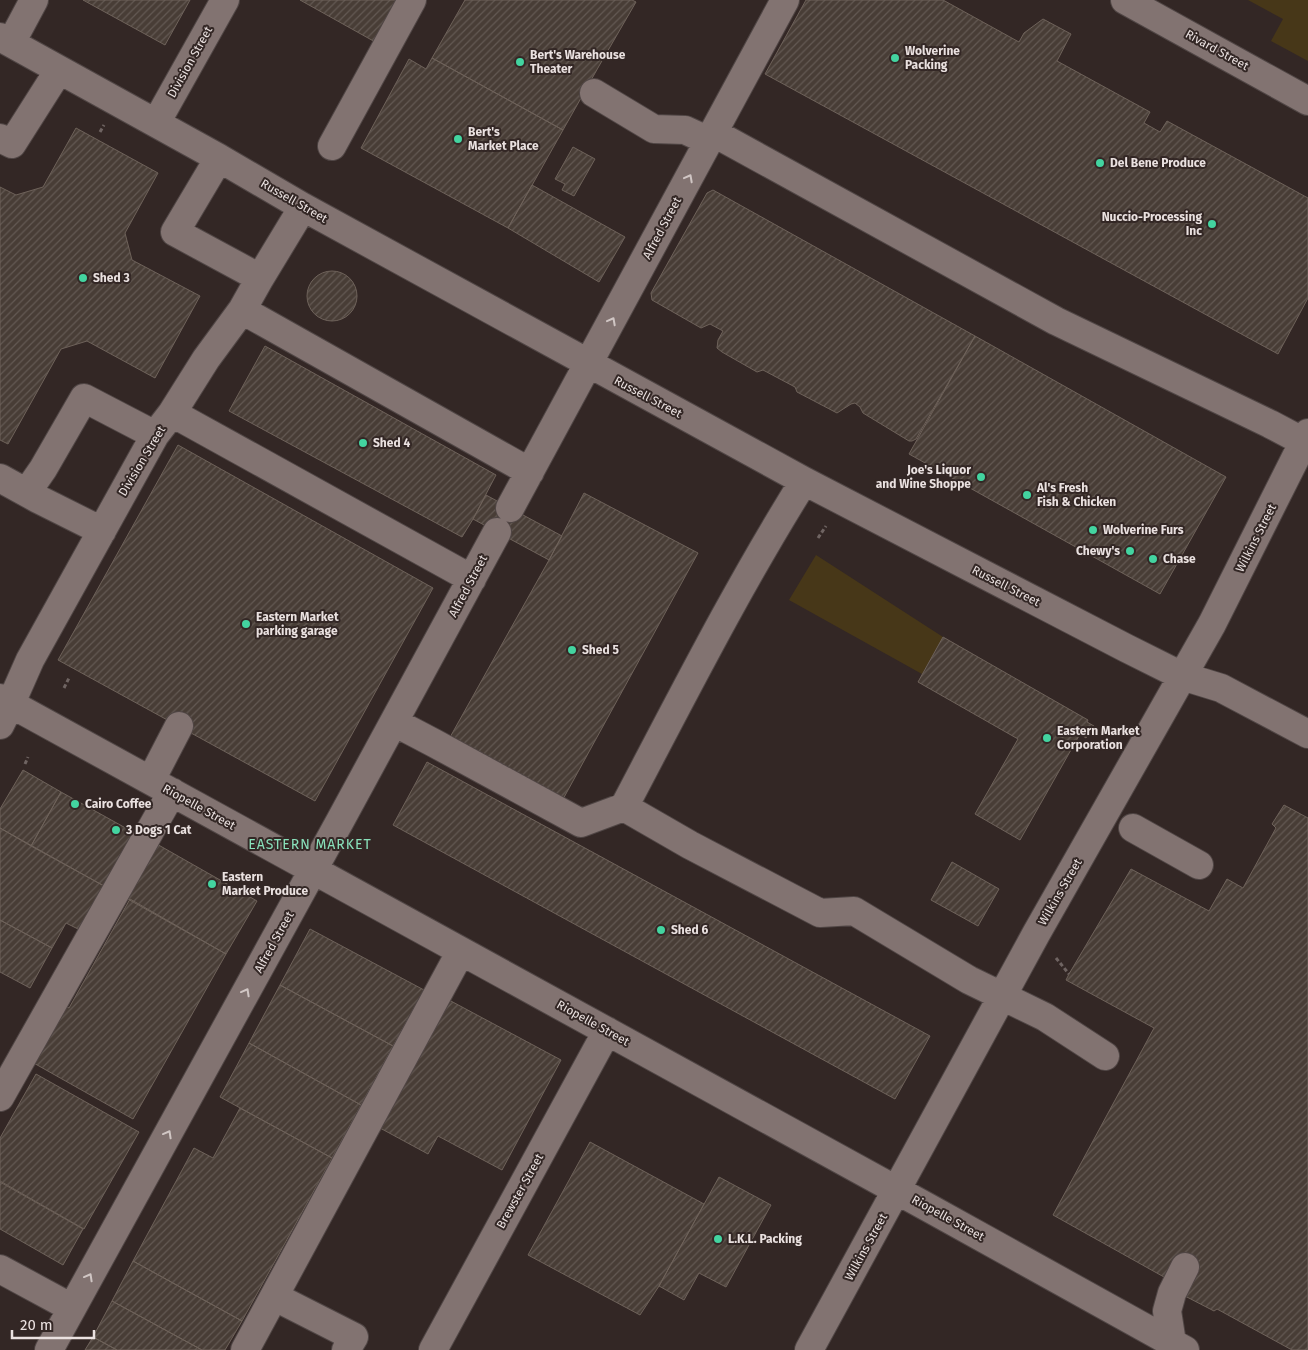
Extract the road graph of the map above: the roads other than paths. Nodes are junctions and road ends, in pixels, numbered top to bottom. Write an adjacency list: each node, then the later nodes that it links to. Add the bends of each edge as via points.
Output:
1 (34, 0): 6 (street)
2 (225, 0): 10 (street, Division Street)
3 (412, 0): 13 (street)
4 (785, 0): 11 (street, Alfred Street)
5 (1125, 0): 9 (street, Rivard Street)
6 (5, 40): 7 (street, Russell Street)
7 (60, 70): 10 (street, Russell Street); 12 (street, via 12,144)
8 (594, 93): 11 (street, via 654,128 685,130)
9 (1308, 101)
10 (156, 123): 14 (street, Russell Street)
11 (712, 137): 18 (street, Alfred Street, one-way to 11); 21 (street, via 1056,320)
12 (0, 138)
13 (332, 146)
14 (219, 158): 15 (street, Russell Street); 16 (street, via 175,232)
15 (303, 207): 16 (street, Division Street); 18 (street, Russell Street)
16 (260, 278): 17 (street, Division Street)
17 (242, 310): 19 (street, Division Street); 22 (street)
18 (588, 364): 22 (street, Alfred Street); 24 (street, Russell Street)
19 (172, 413): 20 (street, Division Street); 27 (street)
20 (155, 435): 25 (street, via 84,398); 26 (street, Division Street)
21 (1306, 440): 28 (street, Wilkins Street)
22 (530, 472): 27 (street, Alfred Street)
23 (0, 478): 25 (street)
24 (804, 481): 28 (street, Russell Street); 34 (street, via 725,617)
25 (27, 492): 26 (street)
26 (102, 531): 29 (street, Division Street)
27 (472, 579): 30 (street, Alfred Street)
28 (1182, 676): 32 (street, Russell Street, via 1221,688); 39 (street, Wilkins Street)
29 (4, 709): 33 (street, Riopelle Street)
30 (394, 722): 34 (street, via 581,823); 37 (street, Alfred Street)
31 (183, 728): 33 (street)
32 (1308, 734)
33 (161, 786): 37 (street, Riopelle Street); 42 (street)
34 (624, 807): 39 (street, via 820,913 854,910 969,980)
35 (1133, 828): 36 (street)
36 (1199, 865)
37 (314, 870): 38 (street, Riopelle Street); 47 (street, Alfred Street, one-way to 37)
38 (461, 951): 40 (street, Riopelle Street); 50 (street)
39 (1002, 996): 41 (street, via 1045,1017); 43 (street, Wilkins Street)
40 (607, 1031): 43 (street, Riopelle Street); 52 (street, Brewster Street)
41 (1105, 1056)
42 (0, 1097)
43 (897, 1190): 48 (street, Riopelle Street); 53 (street, Wilkins Street)
44 (1185, 1266): 48 (street, via 1167,1311)
45 (0, 1269): 47 (street)
46 (287, 1303): 51 (street, via 354,1337)
47 (72, 1308): 49 (street, Alfred Street)
48 (1179, 1346)
49 (49, 1350)
50 (245, 1350)
51 (346, 1350)
52 (433, 1350)
53 (809, 1350)

